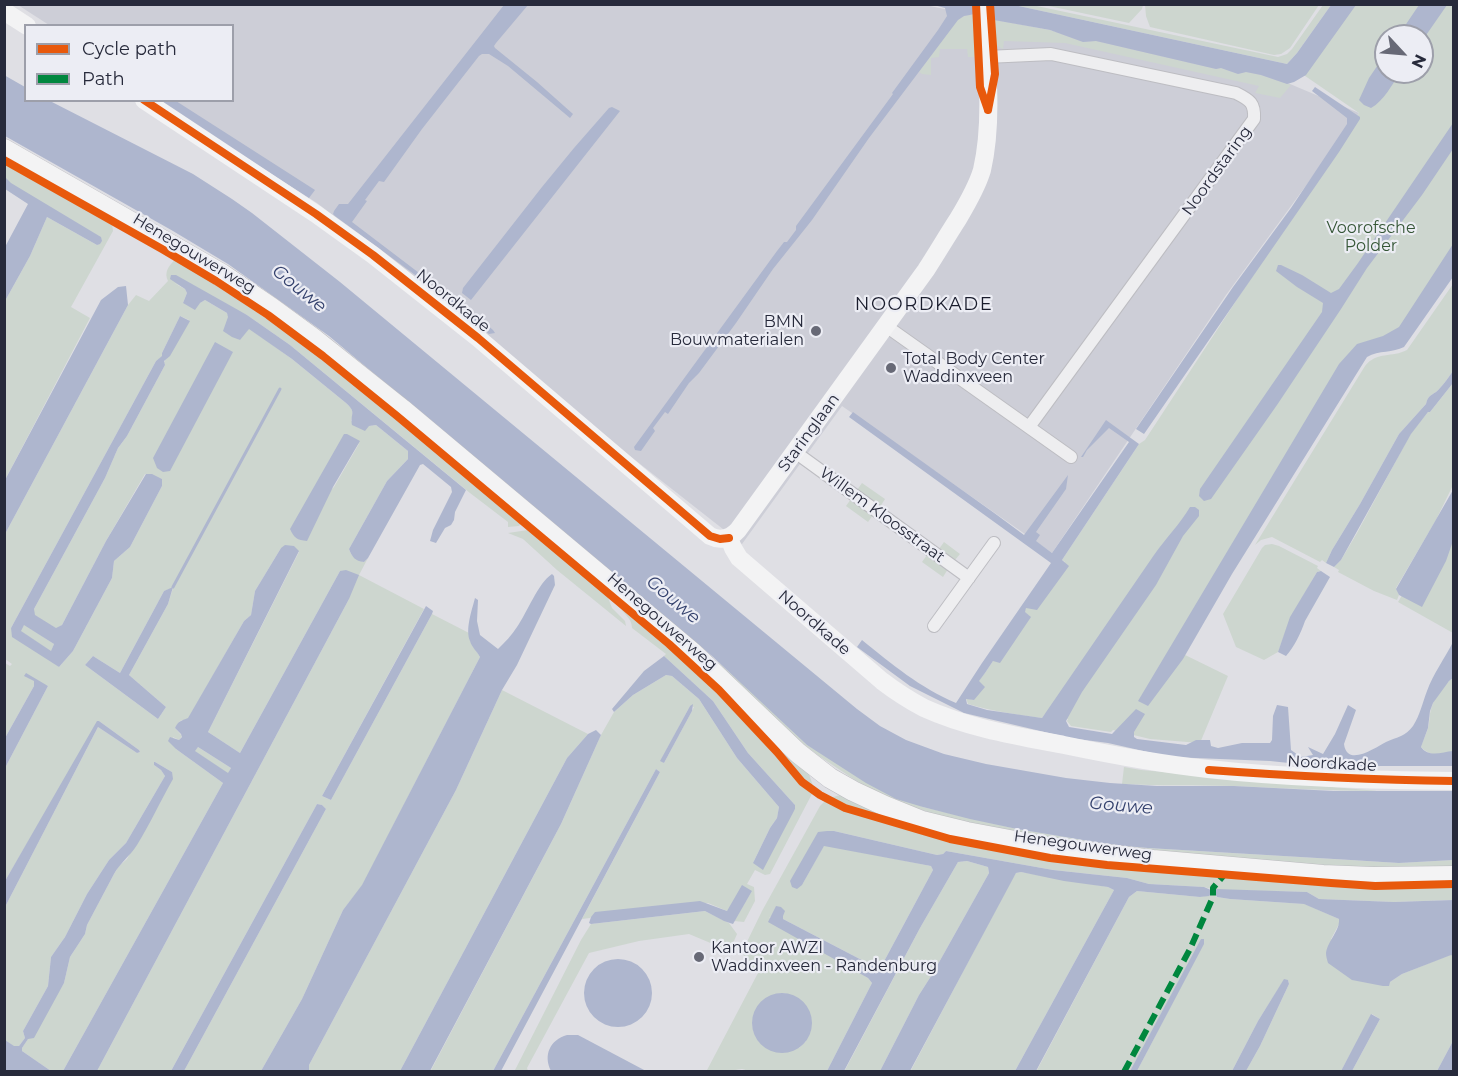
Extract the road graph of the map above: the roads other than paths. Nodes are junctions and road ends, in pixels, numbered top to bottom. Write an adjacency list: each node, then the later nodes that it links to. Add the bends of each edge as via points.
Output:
1 (983, 4): 4 (street, Staringlaan)
2 (4, 11): 3 (street)
3 (24, 24)
4 (986, 57): 7 (street, Staringlaan, via 987,134 973,192 943,245); 8 (street, Noordstaring, via 1051,54 1236,93 1255,109 1254,119)
5 (147, 102): 11 (street, Noordkade, via 374,255 478,338 710,536)
6 (4, 149): 16 (main road, Henegouwerweg, via 222,274 314,338 693,653 798,753 853,791 922,820 1078,852 1323,875)
7 (886, 326): 8 (street); 9 (street, Staringlaan)
8 (1029, 427): 10 (street)
9 (795, 452): 11 (street, Staringlaan); 13 (street, Willem Kloosstraat)
10 (1071, 457)
11 (729, 538): 15 (street, Noordkade, via 740,558 882,681 924,708 975,726 1209,770)
12 (994, 543): 13 (street)
13 (969, 578): 14 (street)
14 (934, 626)
15 (1454, 781)
16 (1454, 876)

